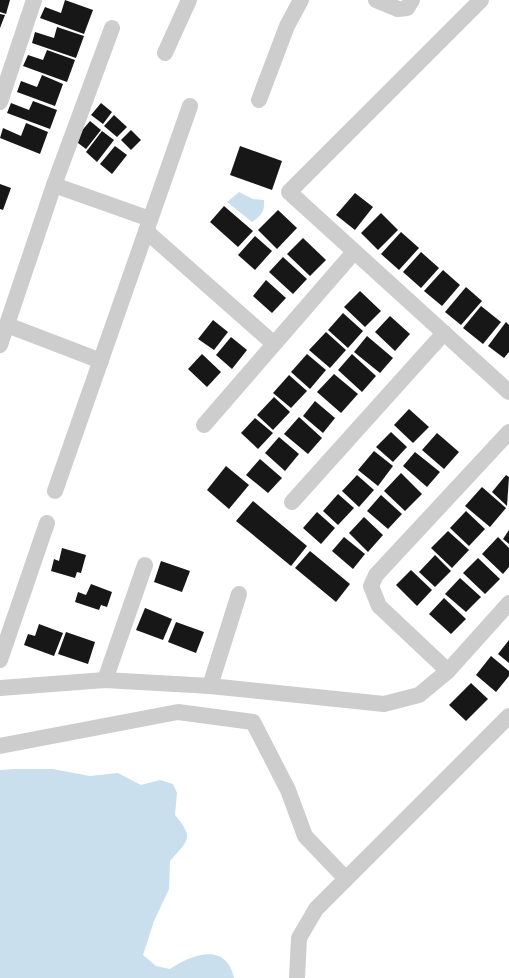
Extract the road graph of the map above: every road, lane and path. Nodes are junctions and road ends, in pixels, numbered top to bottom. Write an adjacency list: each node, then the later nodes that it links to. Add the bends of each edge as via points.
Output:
1 (34, 0): 10 (street)
2 (189, 0): 8 (street)
3 (301, 0): 9 (street, via 287,26)
4 (376, 0): 5 (street, via 398,9 407,8)
5 (412, 0)
6 (481, 0): 14 (street, via 288,192)
7 (112, 28): 12 (street)
8 (165, 53)
9 (259, 100)
10 (0, 102)
11 (190, 106): 13 (street)
12 (54, 185): 13 (street); 15 (street)
13 (148, 225): 17 (street); 19 (street)
14 (354, 252): 16 (street); 17 (street)
15 (7, 325): 18 (street); 19 (street)
16 (444, 333): 20 (street); 24 (street)
17 (274, 343): 21 (street)
18 (0, 345)
19 (100, 361): 23 (street)
20 (509, 392)
21 (204, 425)
22 (509, 432): 30 (street, via 376,574 370,586 379,606)
23 (55, 491)
24 (292, 502)
25 (48, 523): 29 (street)
26 (145, 565): 31 (street)
27 (239, 594): 32 (street)
28 (509, 603): 30 (street)
29 (0, 660)
30 (448, 671): 32 (street, via 419,695 384,704)
31 (105, 680): 32 (street); 33 (street)
32 (210, 686)
33 (0, 688)
34 (509, 716): 36 (street)
35 (0, 746): 36 (street, via 178,712 253,722 288,790 305,836)
36 (346, 879): 37 (street, via 316,909 299,938)
37 (297, 978)

